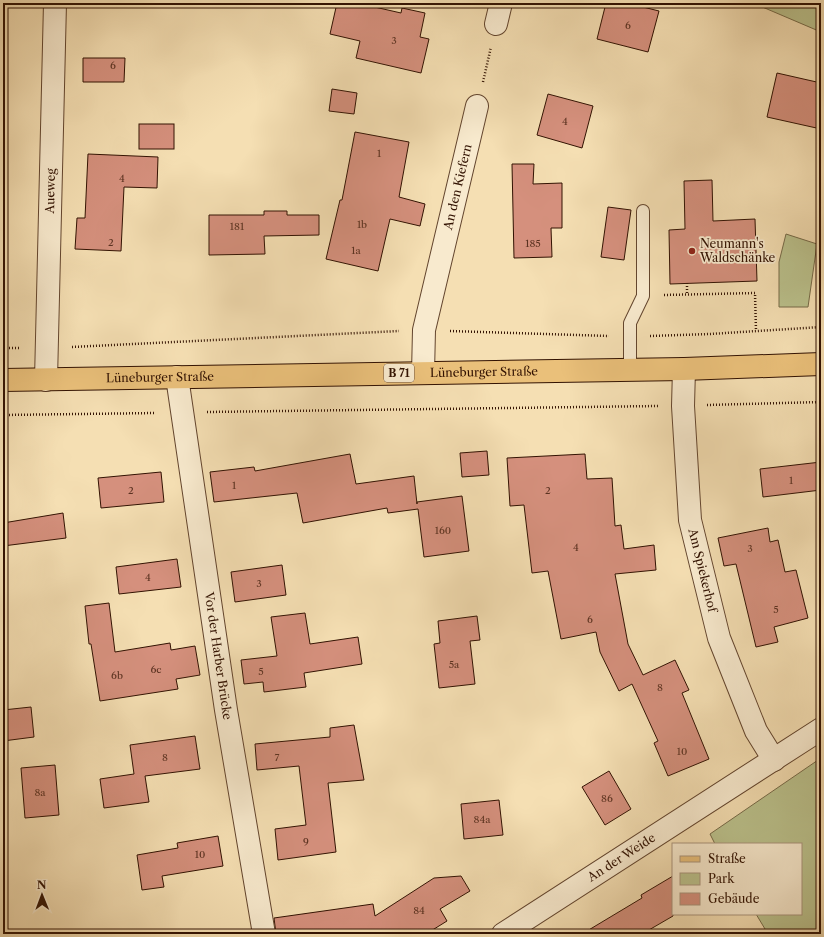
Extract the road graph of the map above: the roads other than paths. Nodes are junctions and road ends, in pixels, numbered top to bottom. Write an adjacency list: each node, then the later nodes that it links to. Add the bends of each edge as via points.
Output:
1 (55, 3): 10 (street, Aueweg)
2 (477, 106): 7 (street, An den Kiefern, via 424,330)
3 (644, 212): 6 (lane, via 643,296 630,323)
4 (821, 364): 5 (main road, Lüneburger Straße / B 71)
5 (684, 368): 6 (main road, Lüneburger Straße / B 71); 12 (street, Am Spiekerhof, via 683,406 690,520 719,638 756,731)
6 (630, 369): 7 (main road, Lüneburger Straße / B 71)
7 (423, 373): 8 (main road, Lüneburger Straße / B 71)
8 (177, 377): 10 (main road, Lüneburger Straße / B 71); 13 (street, Vor der Harber Brücke, via 226,710)
9 (3, 380): 10 (main road, Lüneburger Straße / B 71)
10 (46, 380)
11 (821, 729): 12 (street, An der Weide)
12 (774, 760): 14 (street, An der Weide)
13 (264, 934)
14 (503, 934)

